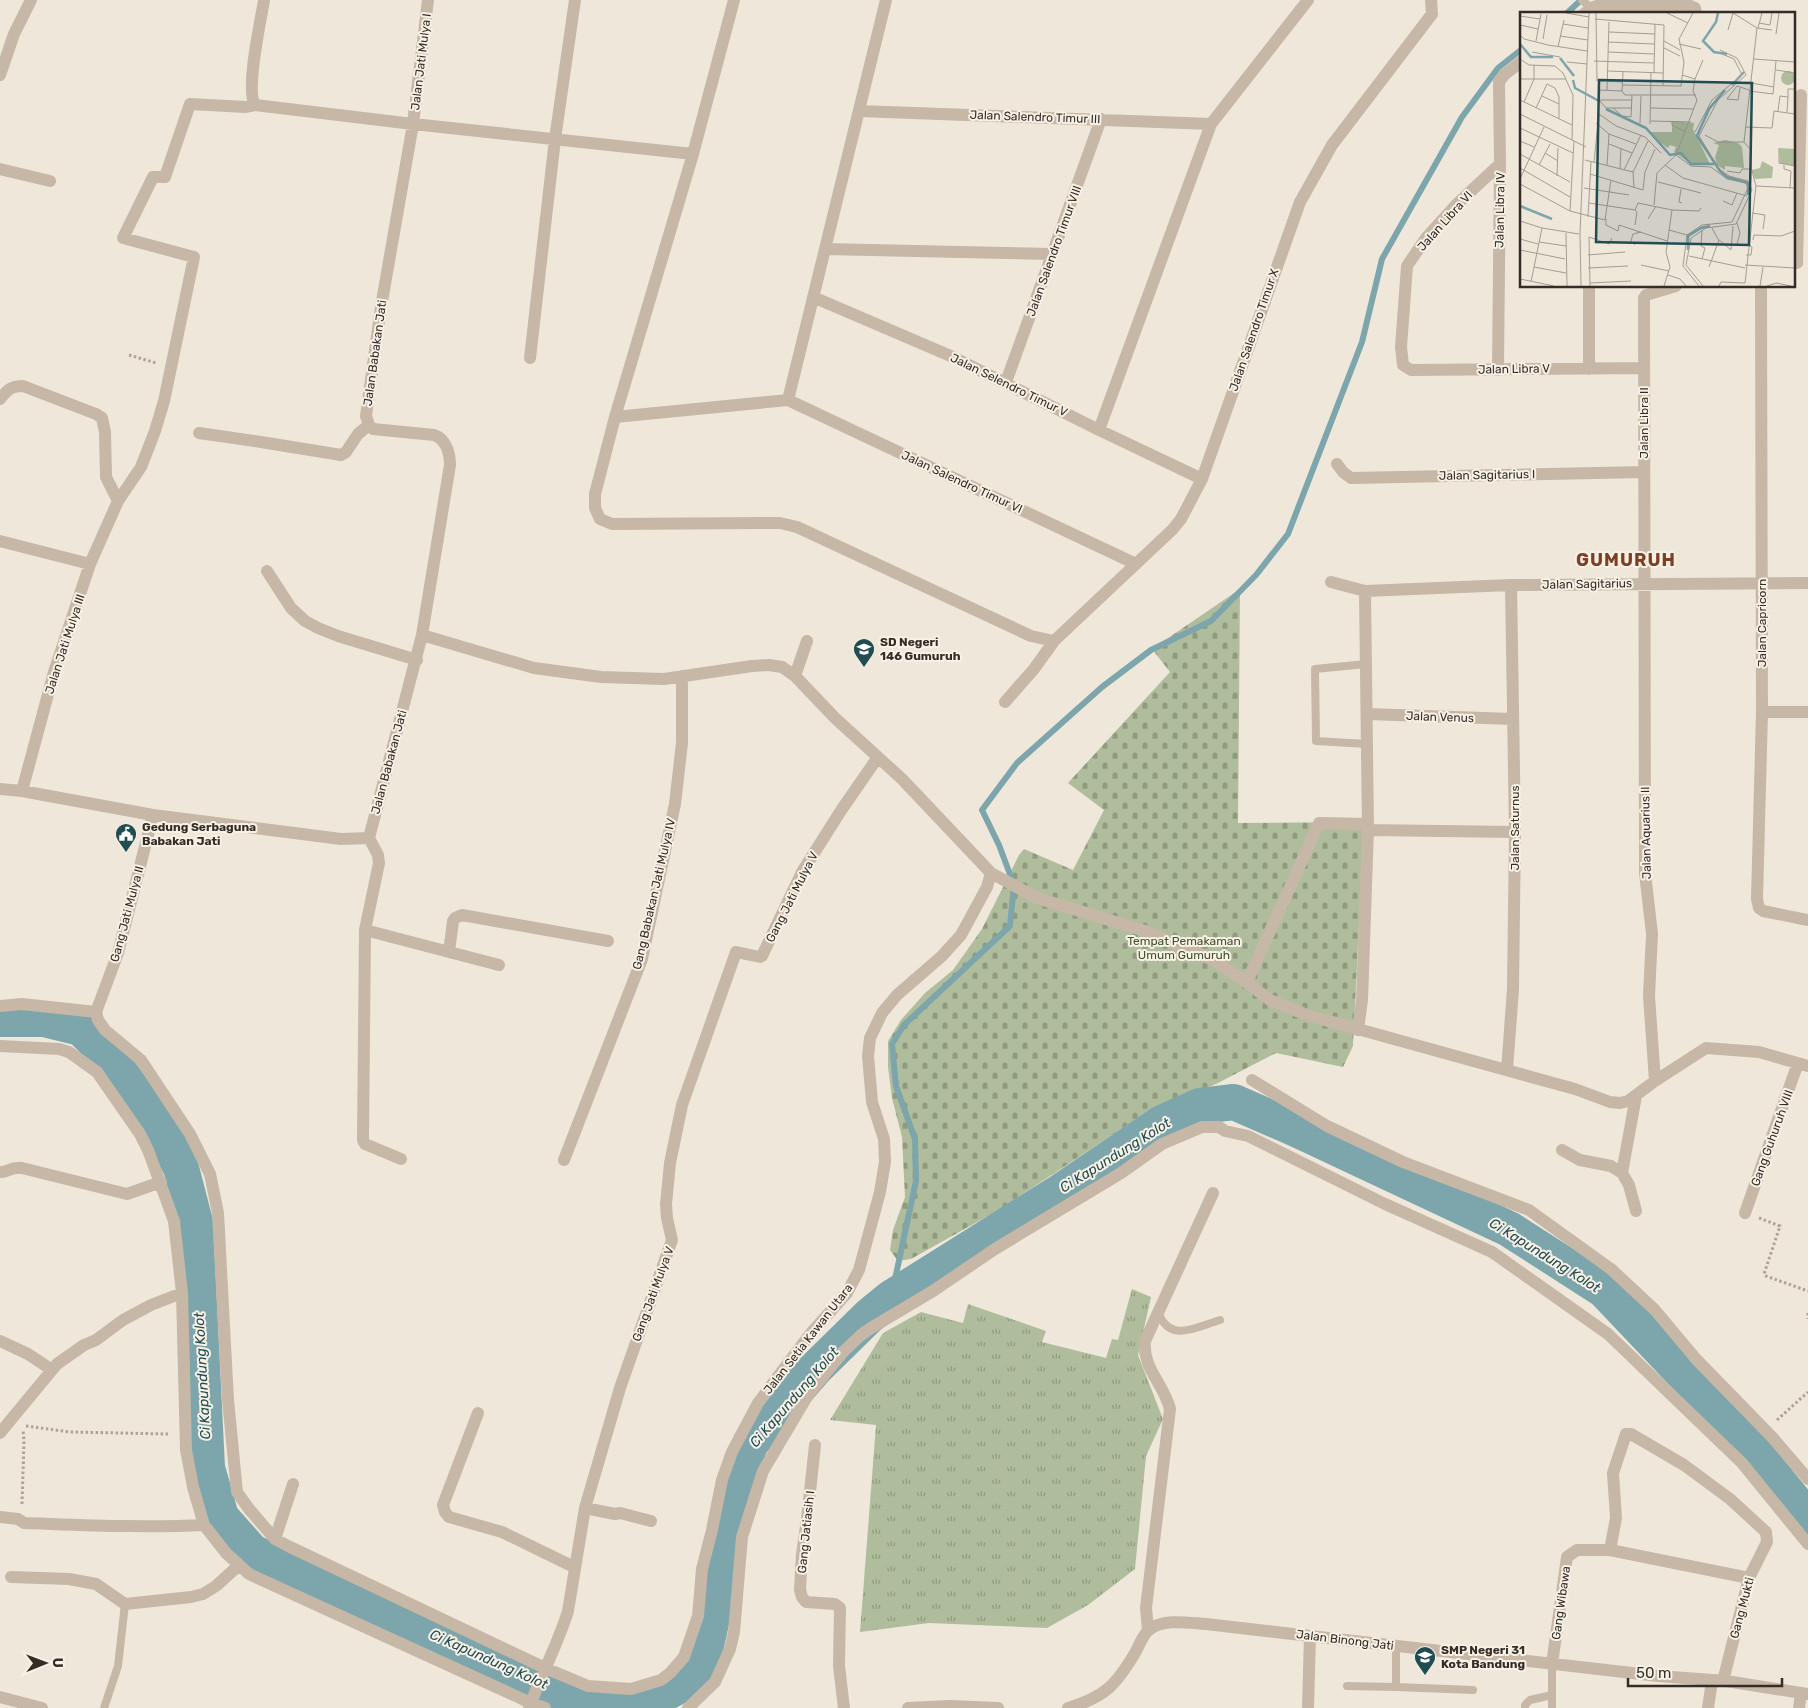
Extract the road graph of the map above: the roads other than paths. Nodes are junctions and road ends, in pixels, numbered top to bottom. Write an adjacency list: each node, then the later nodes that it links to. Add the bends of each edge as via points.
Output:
1 (31, 0): 11 (street)
2 (264, 0): 16 (street, via 254,59 251,96)
3 (428, 0): 19 (street, Jalan Jati Mulya I)
4 (574, 0): 21 (street)
5 (734, 0): 22 (street)
6 (886, 0): 17 (street)
7 (1308, 0): 20 (street)
8 (1431, 0): 47 (street, Jalan Salendro Timur X, via 1432,14 1332,145 1300,202)
9 (1586, 8): 10 (street, via 1600,5 1691,6)
10 (1696, 12)
11 (14, 34): 12 (street); 14 (street)
12 (0, 35)
13 (1520, 63): 23 (street, Jalan Libra IV, via 1499,82)
14 (0, 76)
15 (1801, 95): 28 (street)
16 (255, 105): 19 (street); 48 (street, Jalan Jati Mulya III, via 190,104 165,177 153,177 123,238 194,257 164,400 141,467)
17 (859, 111): 18 (street, Jalan Salendro Timur III); 26 (street)
18 (1101, 119): 20 (street, Jalan Salendro Timur III); 27 (street, Jalan Salendro Timur VIII)
19 (413, 124): 21 (street); 42 (street, Jalan Babakan Jati, via 381,307 366,416)
20 (1211, 124): 43 (street)
21 (555, 139): 22 (street); 34 (street)
22 (693, 154): 41 (street)
23 (1500, 164): 33 (street, Jalan Libra VI, via 1450,211 1406,266); 37 (street, Jalan Libra IV)
24 (0, 169): 25 (street)
25 (50, 181)
26 (825, 249): 27 (street); 32 (street)
27 (1052, 254): 38 (street, Jalan Salendro Timur VIII)
28 (1800, 263)
29 (1589, 288): 36 (street)
30 (1670, 288): 35 (street, Jalan Libra II, via 1645,296)
31 (1761, 288): 54 (street, Jalan Capricorn)
32 (812, 297): 38 (street, Jalan Selendro Timur V); 40 (street)
33 (1402, 347): 37 (street, Jalan Libra V, via 1403,365 1411,370)
34 (530, 358)
35 (1644, 368): 36 (street, Jalan Libra V); 46 (street, Jalan Libra II)
36 (1588, 369): 37 (street, Jalan Libra V)
37 (1498, 370)
38 (1006, 382): 43 (street, Jalan Selendro Timur V)
39 (0, 399): 48 (street, via 8,389 23,386 102,418 106,477)
40 (788, 400): 41 (street); 51 (street, Jalan Salendro Timur VI)
41 (615, 417): 61 (street, via 595,494 595,508 600,519 612,524 780,523 797,527 1031,636)
42 (369, 426): 44 (street, via 358,434 341,456); 59 (street, Jalan Babakan Jati, via 434,434 442,440 450,456)
43 (1099, 430): 47 (street, Jalan Selendro Timur V)
44 (199, 433)
45 (1337, 464): 46 (street, Jalan Sagitarius I, via 1351,478)
46 (1644, 472): 56 (street, Jalan Libra II)
47 (1202, 479): 51 (street, Jalan Salendro Timur X, via 1177,525)
48 (118, 501): 50 (street, Jalan Jati Mulya III)
49 (0, 541): 50 (street)
50 (90, 564): 74 (street, Jalan Jati Mulya III, via 54,672)
51 (1136, 564): 61 (street, Jalan Salendro Timur X)
52 (267, 571): 62 (street, via 291,608 305,621 338,636)
53 (1331, 582): 58 (street, Jalan Sagitarius)
54 (1762, 582): 55 (street, Jalan Sagitarius); 56 (street, Jalan Sagitarius); 67 (street, Jalan Capricorn)
55 (1808, 582)
56 (1644, 583): 57 (street, Jalan Sagitarius); 93 (street, Jalan Aquarius II, via 1646,873 1652,934 1649,996)
57 (1510, 585): 58 (street, Jalan Sagitarius); 70 (street, Jalan Saturnus)
58 (1365, 591): 63 (street)
59 (422, 635): 62 (street, Jalan Babakan Jati); 64 (street, via 534,668 601,677 664,679)
60 (807, 641): 65 (street)
61 (1054, 641): 66 (street, Jalan Salendro Timur X)
62 (417, 660): 78 (street, Jalan Babakan Jati)
63 (1366, 664): 69 (street); 71 (lane, via 1315,669 1316,741)
64 (682, 676): 65 (street, via 769,665 782,667); 97 (street, Gang Babakan Jati Mulya IV, via 682,744 675,804 642,959)
65 (795, 676): 72 (street)
66 (1005, 702)
67 (1762, 712): 68 (street); 80 (street, Jalan Capricorn, via 1757,899 1762,911)
68 (1808, 712)
69 (1367, 714): 70 (street, Jalan Venus); 71 (street)
70 (1513, 720): 77 (street, Jalan Saturnus)
71 (1367, 744): 76 (street)
72 (878, 757): 79 (street); 114 (street, Gang Jati Mulya V, via 802,872 762,956 736,952 682,1105 666,1204 672,1240 620,1388)
73 (0, 789): 74 (street)
74 (22, 791): 75 (street)
75 (153, 815): 78 (street, via 341,839); 87 (street, Gang Jati Mulya II, via 118,953)
76 (1368, 827): 77 (street); 85 (street, via 1319,823); 88 (street, via 1362,1000)
77 (1516, 832): 91 (street, Jalan Saturnus, via 1513,989)
78 (369, 838): 81 (street, via 379,863)
79 (996, 876): 85 (street, via 1038,898 1145,931 1213,960); 130 (street, Jalan Setia Kawan Utara, via 961,935 892,1001 870,1038 868,1056 872,1102 884,1139 885,1162 859,1270 847,1293 811,1333 758,1403 732,1452 722,1480 702,1570 698,1616 684,1657 661,1680 631,1689 588,1686)
80 (1808, 920)
81 (365, 930): 83 (street); 96 (street, via 363,1140 365,1144)
82 (608, 941): 83 (street, via 462,914 454,918)
83 (449, 952): 84 (street)
84 (499, 965)
85 (1247, 982): 88 (street, via 1270,1000)
86 (0, 1006): 87 (street, via 22,1004)
87 (96, 1012): 118 (street, via 105,1030 141,1060 190,1134 210,1174 218,1213 228,1400 237,1492)
88 (1358, 1030): 91 (street)
89 (0, 1046): 100 (street, via 60,1049 97,1072 140,1134)
90 (1803, 1065): 93 (street, via 1759,1052 1706,1048); 103 (street, Gang Guhuruh VIII)
91 (1507, 1070): 94 (street, via 1610,1102 1620,1103)
92 (1252, 1080): 112 (street, via 1327,1126 1403,1162 1529,1210 1611,1270 1656,1310)
93 (1655, 1081): 94 (street)
94 (1636, 1096): 99 (street)
95 (1562, 1150): 99 (street, via 1580,1160 1611,1166)
96 (401, 1159)
97 (564, 1160)
98 (0, 1172): 100 (street, via 22,1168 127,1194)
99 (1622, 1173): 102 (street)
100 (160, 1182): 104 (street, via 174,1221)
101 (1213, 1193): 105 (street)
102 (1636, 1211)
103 (1745, 1212)
104 (182, 1293): 108 (street, via 122,1320); 117 (street, via 186,1450)
105 (1158, 1312): 106 (lane, via 1162,1322 1179,1332); 126 (street, via 1145,1341 1144,1352 1170,1409 1146,1608)
106 (1220, 1320)
107 (0, 1341): 108 (street)
108 (52, 1370): 110 (street)
109 (478, 1413): 122 (street, via 443,1505 445,1512 449,1517 502,1532)
110 (0, 1433)
111 (815, 1445): 143 (street, Gang Jatiasih I, via 800,1590 806,1602 835,1604 840,1608 839,1666)
112 (1808, 1479)
113 (293, 1484): 118 (street)
114 (585, 1508): 116 (street); 122 (street, Gang Jati Mulya V)
115 (0, 1517): 117 (street, via 21,1522 100,1526)
116 (651, 1520)
117 (204, 1525): 121 (street)
118 (275, 1539): 130 (street, Jalan Setia Kawan Utara)
119 (1808, 1544): 142 (street, via 1742,1463 1608,1334 1492,1252 1385,1204 1248,1136 1219,1127 1202,1127 1162,1144 1121,1173 871,1328 843,1352 797,1412 763,1471 742,1537 730,1649 715,1682)
120 (1610, 1550): 124 (street, Gang Wibawa); 124 (street, Gang Mukti, via 1616,1518 1613,1473 1626,1434 1630,1433 1684,1464 1766,1532 1768,1542); 129 (street, Gang Wibawa, via 1576,1550 1567,1557)
121 (239, 1565): 125 (street, via 203,1594); 138 (street, via 249,1574)
122 (574, 1567): 130 (street, Gang Jati Mulya V, via 564,1626)
123 (11, 1577): 125 (street, via 69,1578 96,1584)
124 (1749, 1578): 131 (street, Gang Mukti)
125 (125, 1604): 140 (lane, via 118,1666)
126 (1148, 1630): 127 (street, Jalan Binong Jati, via 1160,1624 1178,1622); 146 (street, via 1116,1682 1099,1696)
127 (1310, 1636): 128 (street, Jalan Binong Jati); 147 (street)
128 (1396, 1646): 129 (street, Jalan Binong Jati); 133 (lane)
129 (1552, 1664): 131 (street, Jalan Binong Jati); 136 (lane)
130 (543, 1672): 138 (street, Gang Jati Mulya V)
131 (1717, 1681): 135 (street, Jalan Binong Jati); 150 (street, Gang Mukti)
132 (1347, 1686): 133 (lane)
133 (1396, 1687): 134 (lane)
134 (1473, 1690)
135 (1805, 1693): 151 (street)
136 (1552, 1695): 148 (lane, via 1530,1700); 149 (lane)
137 (0, 1697): 139 (street)
138 (531, 1703): 141 (street)
139 (42, 1708)
140 (104, 1708)
141 (544, 1708)
142 (688, 1708)
143 (844, 1708)
144 (908, 1708): 145 (street)
145 (998, 1708)
146 (1068, 1708)
147 (1308, 1708)
148 (1525, 1708)
149 (1552, 1708)
150 (1708, 1708)
151 (1799, 1708)

